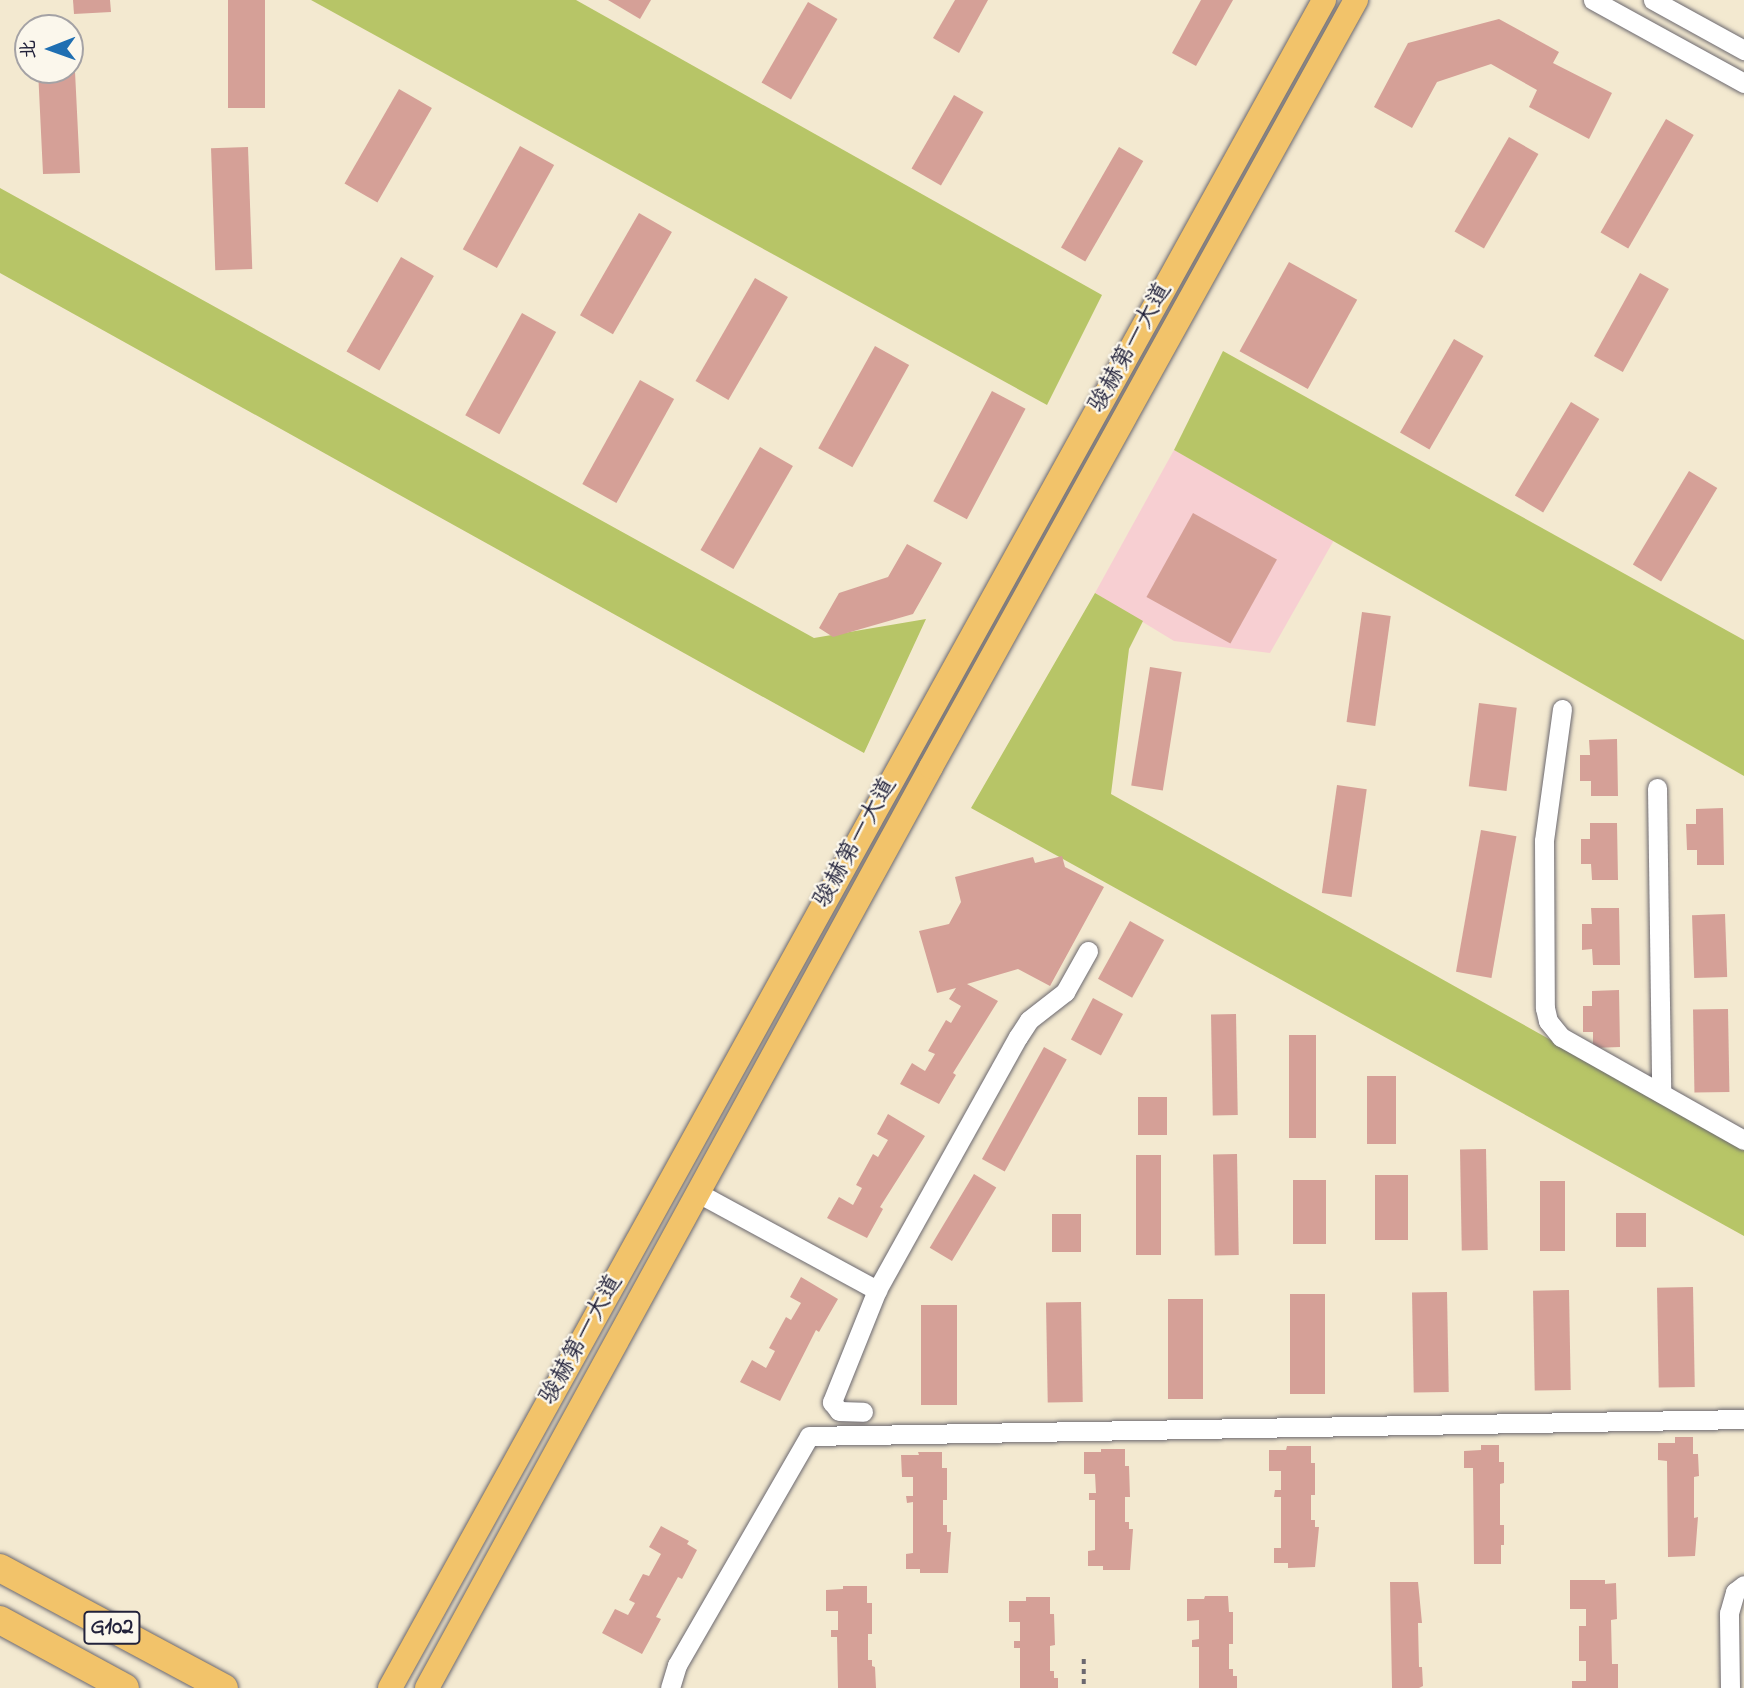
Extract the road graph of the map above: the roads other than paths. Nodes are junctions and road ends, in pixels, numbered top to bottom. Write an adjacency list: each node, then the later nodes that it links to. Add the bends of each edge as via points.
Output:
1 (1324, 0): 21 (main road, 骏赫第一大道)
2 (1356, 0): 12 (main road, 骏赫第一大道)
3 (1593, 0): 6 (street)
4 (1653, 0): 5 (street)
5 (1744, 50)
6 (1744, 83)
7 (1562, 709): 10 (street, via 1544,841 1546,1015 1560,1037)
8 (1657, 788): 10 (street)
9 (1088, 951): 13 (street, via 1065,992 1029,1020 1018,1037)
10 (1661, 1093): 11 (street)
11 (1744, 1140)
12 (698, 1193): 13 (street); 22 (main road, 骏赫第一大道)
13 (877, 1290): 14 (street, via 832,1402 839,1412)
14 (863, 1412)
15 (1744, 1419): 23 (street, via 809,1436 677,1665)
16 (0, 1568): 20 (highway, G102)
17 (1744, 1585): 24 (street, via 1735,1592 1729,1613)
18 (0, 1620): 19 (highway, G102)
19 (125, 1688)
20 (223, 1688)
21 (390, 1688)
22 (427, 1688)
23 (670, 1688)
24 (1730, 1688)

